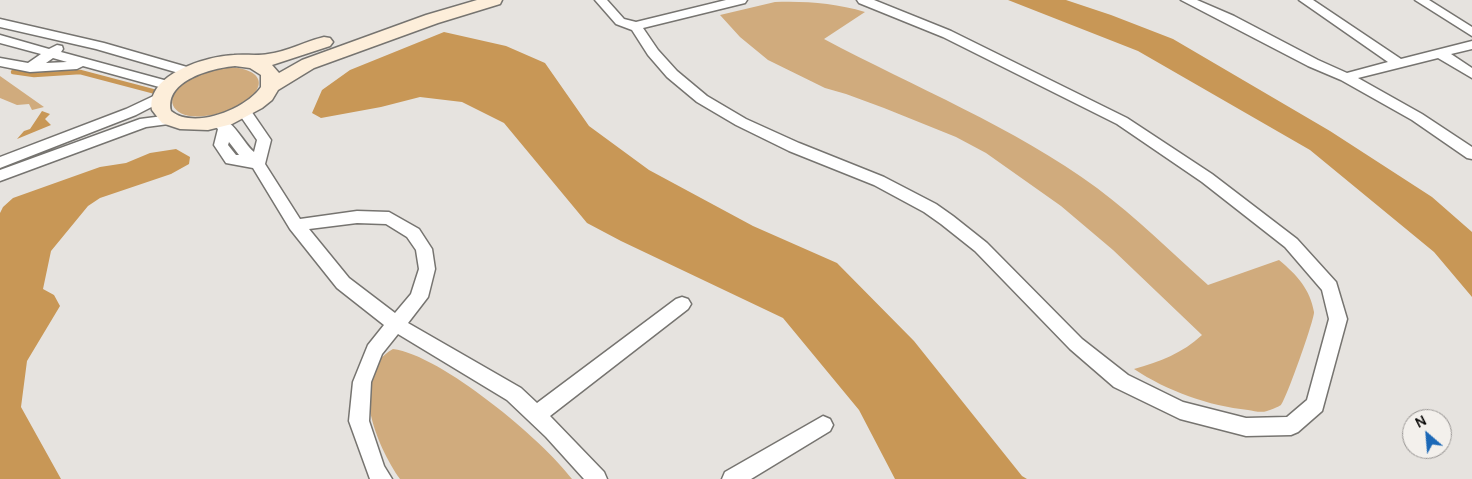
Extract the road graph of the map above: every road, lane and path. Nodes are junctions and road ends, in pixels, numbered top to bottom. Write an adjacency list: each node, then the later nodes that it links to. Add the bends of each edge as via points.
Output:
1 (446, 0): 18 (street, via 286,56)
2 (494, 0): 27 (street, via 308,64)
3 (601, 0): 10 (street, via 619,22 627,27)
4 (741, 0): 10 (street)
5 (862, 0): 10 (street, via 947,34 1122,121 1207,178 1291,243 1330,287 1338,319 1315,405 1291,426 1246,427 1180,410 1121,382 1076,344 981,248 947,220 879,181 794,147 702,99 672,74)
6 (1187, 0): 26 (street, via 1230,18)
7 (1305, 0): 20 (street)
8 (1421, 0): 11 (street)
9 (0, 23): 13 (street)
10 (636, 26)
11 (1472, 32)
12 (0, 39): 17 (street)
13 (72, 40): 17 (street); 24 (street)
14 (1472, 45): 16 (street)
15 (0, 50): 17 (street)
16 (1440, 53): 20 (street); 25 (street)
17 (48, 56): 21 (street); 22 (street); 23 (street)
18 (247, 60): 24 (street, via 223,61); 27 (street, via 267,69 272,76)
19 (0, 62): 23 (street)
20 (1398, 63): 26 (street)
21 (91, 64): 22 (street); 28 (street)
22 (75, 65): 23 (street)
23 (30, 68)
24 (189, 72): 28 (street)
25 (1472, 74)
26 (1346, 77): 32 (street, via 1417,117)
27 (271, 86): 29 (street)
28 (166, 91): 30 (street, via 160,106 163,114); 33 (street, via 131,112)
29 (244, 111): 31 (street); 34 (street, via 264,140)
30 (172, 120): 31 (street, via 184,124); 35 (street, via 144,122 112,132)
31 (221, 124): 34 (street, via 221,145 231,159)
32 (1472, 154)
33 (0, 163)
34 (258, 164): 36 (street)
35 (0, 176)
36 (296, 225): 38 (street, via 343,283); 38 (street, via 357,217 390,218 413,233 424,249 427,269 419,297)
37 (682, 304): 39 (street)
38 (397, 325): 39 (street, via 514,394); 41 (street, via 374,350 362,382 359,421 376,471)
39 (536, 415): 42 (street)
40 (823, 425): 43 (street)
41 (382, 479)
42 (597, 479)
43 (732, 479)

